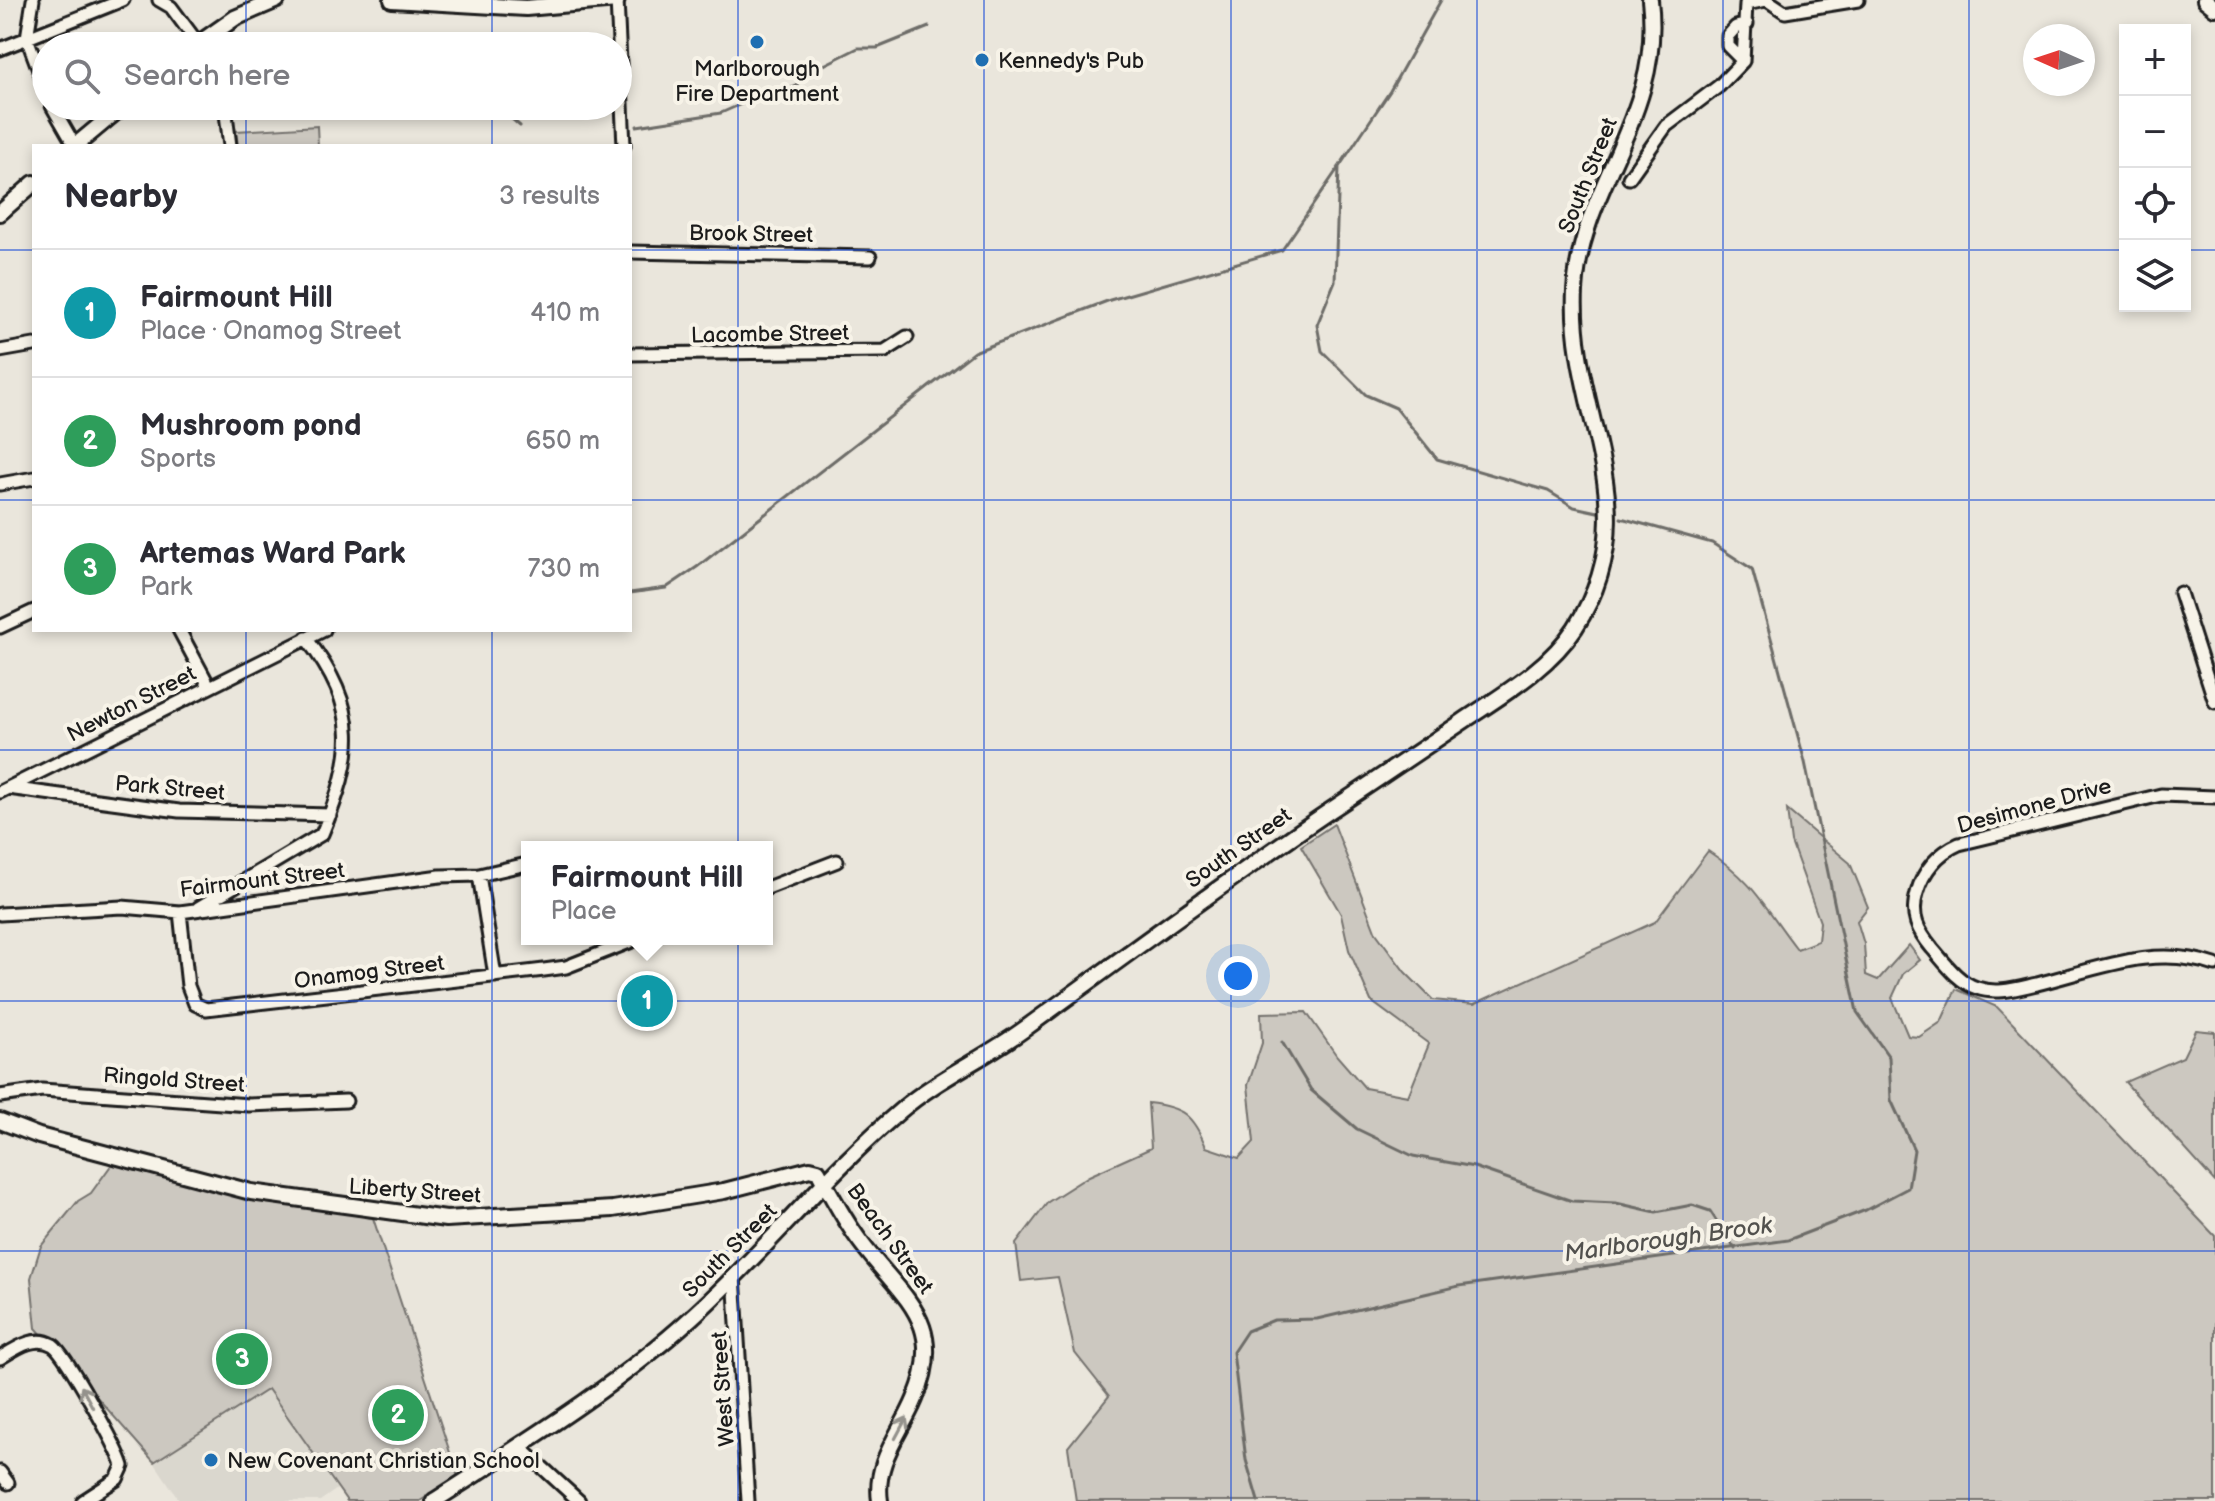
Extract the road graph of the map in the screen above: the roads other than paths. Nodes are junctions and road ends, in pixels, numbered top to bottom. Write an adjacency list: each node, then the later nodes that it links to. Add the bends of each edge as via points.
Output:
1 (33, 0): 21 (street)
2 (123, 0): 16 (street)
3 (159, 0): 13 (street)
4 (277, 0): 18 (main road)
5 (392, 0): 11 (main road)
6 (617, 0): 12 (main road); 19 (street)
7 (1651, 0): 68 (main road, South Street, via 1644,94 1595,208 1577,270 1577,338 1610,534 1598,582 1566,641 1508,691 1218,886 1014,1036 928,1089)
8 (1766, 0): 9 (street, via 1785,12); 15 (street, via 1746,4)
9 (1858, 0)
10 (2205, 0): 14 (main road)
11 (455, 3): 12 (main road)
12 (579, 3)
13 (174, 4): 17 (street)
14 (2215, 8)
15 (1747, 24): 24 (street); 24 (street, via 1728,36 1728,46)
16 (42, 32)
17 (190, 32)
18 (216, 32)
19 (619, 32)
20 (32, 36): 21 (street)
21 (27, 38): 22 (street); 23 (street)
22 (0, 49)
23 (32, 51)
24 (1743, 61): 33 (street, via 1666,126)
25 (60, 120): 29 (street)
26 (106, 120): 30 (main road)
27 (227, 120): 31 (street)
28 (623, 120): 32 (street)
29 (74, 144)
30 (77, 144)
31 (230, 144)
32 (624, 144)
33 (1629, 178)
34 (32, 185): 35 (main road)
35 (0, 213)
36 (632, 252): 37 (street, Brook Street)
37 (870, 257)
38 (907, 337): 41 (street, Lacombe Street, via 885,351)
39 (32, 345): 40 (street)
40 (0, 351)
41 (632, 354)
42 (32, 478): 43 (street)
43 (0, 484)
44 (2180, 593): 51 (street)
45 (32, 612): 46 (street)
46 (0, 627)
47 (180, 632): 50 (street)
48 (320, 632): 49 (street, Newton Street)
49 (306, 638): 50 (street, Newton Street); 54 (street, via 328,671 348,721 347,763)
50 (209, 686): 52 (street, Newton Street)
51 (2215, 702)
52 (4, 790): 54 (street, Park Street, via 179,811)
53 (2215, 797): 63 (street, Desimone Drive, via 2161,795 1959,844 1929,869 1917,891 1914,914 1918,930 1945,964 1968,984 1985,990 2005,991 2157,954)
54 (330, 815): 59 (street, via 322,834)
55 (837, 861): 58 (street)
56 (521, 865): 57 (street, Fairmount Street)
57 (479, 875): 59 (street, Fairmount Street); 64 (street)
58 (773, 886)
59 (197, 909): 60 (street, Fairmount Street)
60 (180, 912): 61 (street, Fairmount Street, via 122,907); 64 (street, Onamog Street, via 190,995 206,1009)
61 (0, 914)
62 (622, 945): 64 (street, Onamog Street, via 566,967)
63 (2215, 965)
64 (495, 976)
65 (0, 1096): 66 (street, Ringold Street, via 42,1090 249,1105)
66 (346, 1101)
67 (0, 1121): 68 (main road, Liberty Street, via 251,1192 446,1219 613,1209 724,1191 810,1169)
68 (825, 1183): 69 (main road, South Street); 78 (main road, Beach Street, one-way to 68, via 884,1463 921,1383 923,1331 912,1302 861,1243)
69 (734, 1275): 71 (main road, South Street, via 675,1332 574,1411); 77 (street, West Street)
70 (0, 1358): 74 (street, one-way to 70, via 117,1479 123,1466 73,1371 52,1345 34,1342)
71 (519, 1446): 75 (main road, South Street); 76 (street)
72 (0, 1472): 73 (street)
73 (8, 1483)
74 (83, 1501)
75 (434, 1501)
76 (579, 1501)
77 (748, 1501)
78 (880, 1501)

